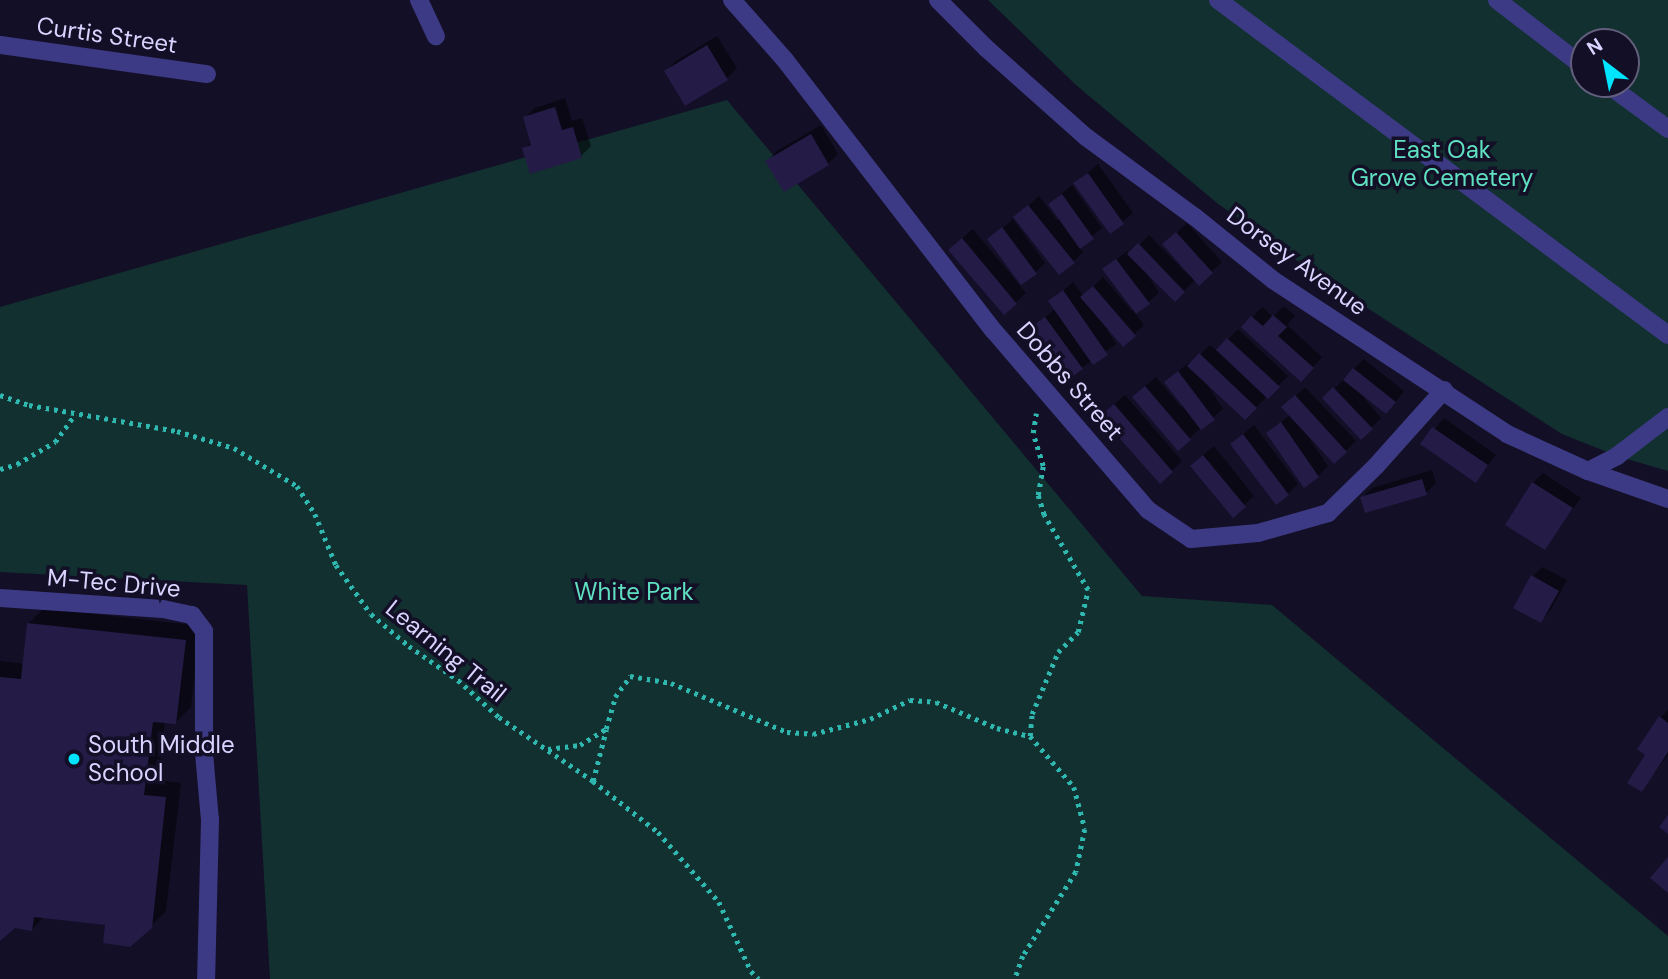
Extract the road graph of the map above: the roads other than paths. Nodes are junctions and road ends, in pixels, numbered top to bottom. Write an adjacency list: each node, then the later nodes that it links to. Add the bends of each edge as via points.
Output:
1 (419, 0): 6 (street)
2 (732, 0): 13 (street, Dobbs Street, via 785,60 994,331 1148,510 1191,539 1258,533 1328,513)
3 (938, 0): 13 (street, Dorsey Avenue, via 1086,137 1273,280)
4 (1219, 0): 12 (street)
5 (1497, 0): 8 (street)
6 (436, 36)
7 (0, 45): 9 (street, Curtis Street)
8 (1570, 56)
9 (207, 74)
10 (1625, 98): 11 (street)
11 (1668, 129)
12 (1668, 335)
13 (1444, 390): 15 (street, Dorsey Avenue, via 1507,434)
14 (1668, 417): 15 (street, via 1617,456)
15 (1588, 471): 16 (street, Dorsey Avenue)
16 (1668, 499)
17 (0, 598): 18 (street, M-Tec Drive, via 163,610 192,615 204,631 204,752 210,820)
18 (206, 979)

